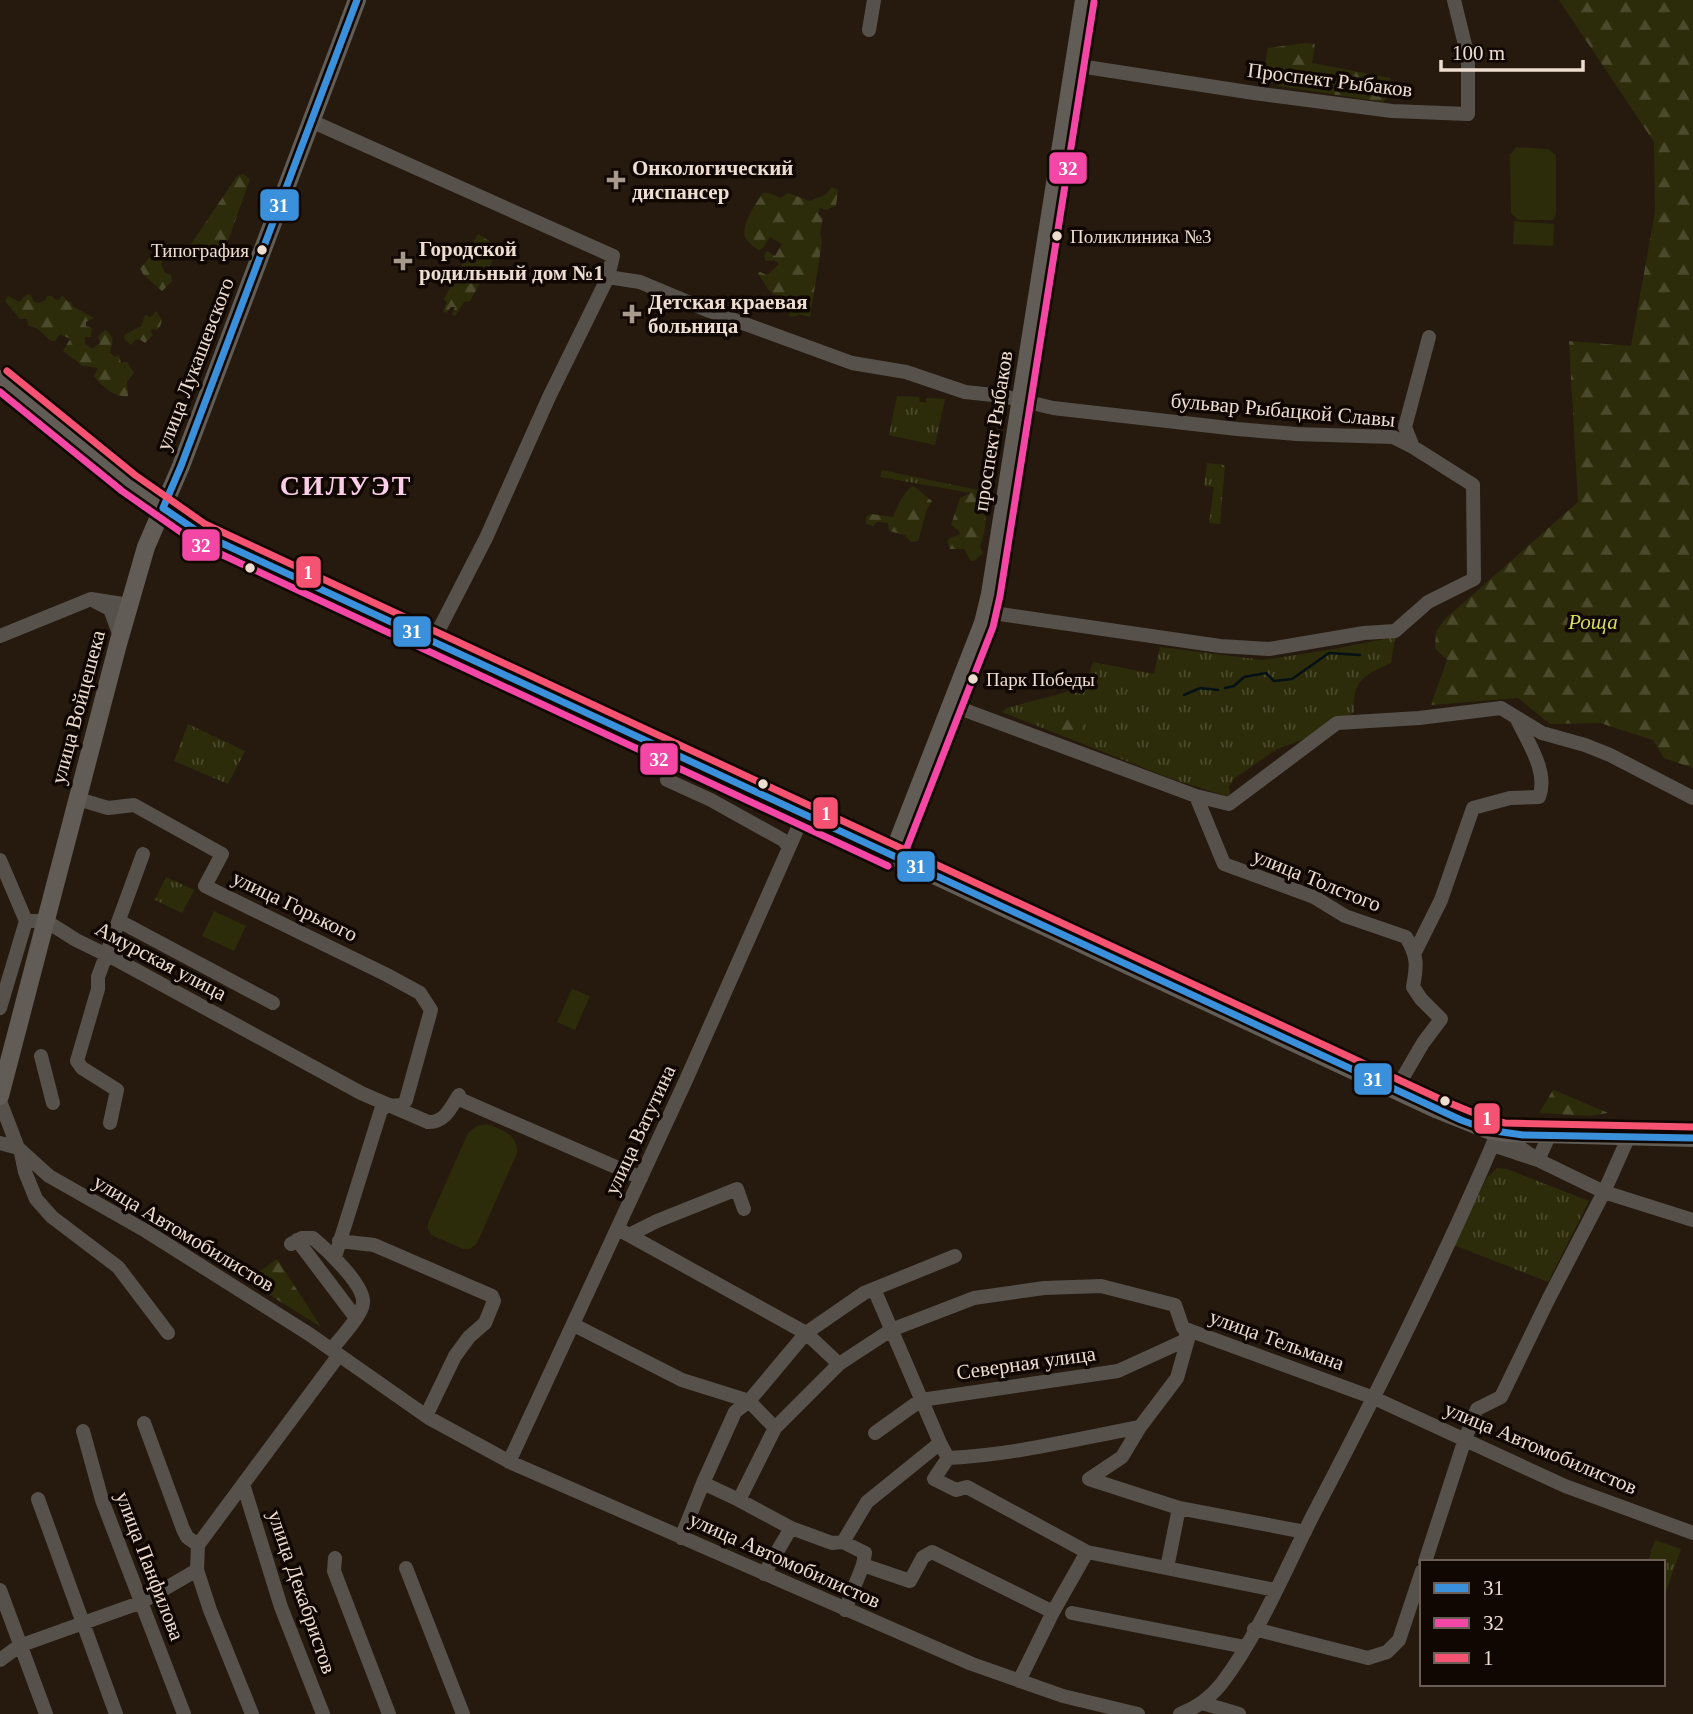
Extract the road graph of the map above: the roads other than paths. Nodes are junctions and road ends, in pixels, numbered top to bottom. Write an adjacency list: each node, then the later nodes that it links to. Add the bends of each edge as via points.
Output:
1 (357, 0): 7 (main road, улица Лукашевского)
2 (874, 0): 5 (street)
3 (1084, 0): 6 (main road, проспект Рыбаков)
4 (1454, 0): 6 (street, Проспект Рыбаков, via 1468,57 1468,114 1364,107)
5 (869, 30)
6 (1073, 65): 11 (main road, проспект Рыбаков)
7 (311, 121): 8 (street, via 613,256); 13 (main road, улица Лукашевского)
8 (608, 277): 11 (street, бульвар Рыбацкой Славы, via 640,282 852,363 910,374 965,392); 20 (street)
9 (1429, 337): 12 (street, via 1405,427)
10 (0, 379): 13 (main road)
11 (1021, 401): 12 (street, бульвар Рыбацкой Славы, via 1257,432 1393,437); 17 (main road, проспект Рыбаков)
12 (1413, 447): 17 (street, бульвар Рыбацкой Славы, via 1473,485 1475,579 1427,602 1395,631 1269,649)
13 (163, 508): 14 (main road, улица Войцешека); 20 (main road, via 200,533)
14 (136, 582): 15 (street); 16 (main road, улица Войцешека)
15 (91, 599): 16 (street); 18 (street, via 110,609); 19 (street)
16 (129, 605): 18 (main road, улица Войцешека)
17 (986, 612): 21 (main road, проспект Рыбаков)
18 (120, 635): 26 (main road, улица Войцешека)
19 (0, 636)
20 (433, 641): 27 (main road)
21 (951, 705): 24 (street); 30 (main road, проспект Рыбаков)
22 (1517, 718): 24 (street, via 1501,708 1337,723 1229,804); 25 (street, via 1542,733 1610,755); 35 (street, via 1540,770 1543,787 1539,797 1510,798 1472,808 1441,900)
23 (667, 780): 28 (street, via 712,800)
24 (1196, 796): 35 (street, улица Толстого, via 1224,864 1406,937)
25 (1693, 798)
26 (78, 799): 33 (main road, улица Войцешека); 43 (street, улица Горького, via 108,808 134,805 189,835 222,854 205,886 419,993 431,1010 406,1100 403,1105)
27 (804, 814): 28 (street, улица Ватутина); 30 (main road)
28 (789, 846): 52 (street, улица Ватутина)
29 (143, 853): 34 (street)
30 (892, 856): 40 (main road)
31 (0, 860): 32 (street)
32 (26, 921): 33 (street); 38 (street)
33 (46, 921): 36 (street, Амурская улица); 41 (main road, улица Войцешека)
34 (119, 921): 36 (street); 37 (street)
35 (1415, 952): 40 (street, via 1413,987 1441,1019)
36 (107, 954): 43 (street, Амурская улица); 44 (street, via 77,1061 117,1090)
37 (273, 1003)
38 (0, 1008)
39 (41, 1056): 42 (street)
40 (1395, 1091): 47 (main road)
41 (0, 1099): 50 (street, улица Автомобилистов)
42 (53, 1103)
43 (390, 1105): 52 (street, via 434,1122 444,1118 458,1097); 57 (street, улица Горького, via 381,1110)
44 (110, 1123)
45 (1549, 1136): 46 (main road); 47 (main road); 51 (street)
46 (1629, 1136): 48 (main road); 53 (street)
47 (1496, 1138): 51 (street); 69 (street)
48 (1693, 1138)
49 (0, 1143): 50 (street, улица Автомобилистов)
50 (20, 1150): 64 (street, via 36,1199 52,1217 118,1267); 67 (street, улица Автомобилистов, via 49,1176 146,1231)
51 (1538, 1160): 53 (street)
52 (641, 1178): 56 (street, улица Ватутина)
53 (1604, 1192): 55 (street); 78 (street, via 1501,1397 1477,1409)
54 (744, 1209): 56 (street, via 737,1189)
55 (1693, 1220)
56 (624, 1231): 62 (street, улица Ватутина); 65 (street)
57 (339, 1241): 59 (street, улица Горького); 72 (street, via 374,1245 492,1296 485,1323 455,1356)
58 (956, 1256): 60 (street)
59 (335, 1257): 61 (street, via 363,1297); 61 (street, via 313,1238 294,1242)
60 (874, 1289): 63 (street); 65 (street)
61 (356, 1318): 67 (street)
62 (574, 1325): 71 (street, via 682,1380); 81 (street, улица Ватутина)
63 (891, 1330): 66 (street, улица Тельмана, via 974,1298 1101,1286 1175,1305); 68 (street, улица Тельмана); 70 (street)
64 (168, 1333)
65 (806, 1333): 68 (street); 71 (street)
66 (1185, 1333): 69 (street, улица Тельмана); 70 (street, Северная улица, via 1118,1371); 74 (street, via 1177,1378)
67 (336, 1352): 72 (street, улица Автомобилистов); 83 (street)
68 (839, 1364): 75 (street, улица Тельмана)
69 (1374, 1398): 78 (street, улица Автомобилистов); 88 (street)
70 (921, 1400): 77 (street, Северная улица); 79 (street)
71 (749, 1402): 75 (street); 82 (street, via 735,1412)
72 (426, 1416): 81 (street, улица Автомобилистов)
73 (144, 1423): 92 (street, via 183,1529)
74 (1140, 1427): 80 (street, via 1021,1450); 86 (street, via 1122,1457 1089,1479)
75 (775, 1428): 85 (street, улица Тельмана)
76 (83, 1431): 104 (street, улица Панфилова, via 102,1500)
77 (875, 1433)
78 (1465, 1439): 89 (street, улица Автомобилистов, via 1565,1486); 95 (street)
79 (940, 1443): 80 (street); 91 (street, via 867,1502)
80 (948, 1458): 93 (street, via 934,1479 956,1490 967,1487)
81 (509, 1462): 90 (street, улица Автомобилистов)
82 (703, 1483): 85 (street); 90 (street)
83 (243, 1484): 92 (street); 120 (street, улица Декабристов, via 281,1606)
84 (38, 1499): 108 (street)
85 (739, 1500): 87 (street)
86 (1179, 1508): 88 (street); 98 (street)
87 (791, 1528): 91 (street, via 832,1543); 100 (street)
88 (1304, 1532): 103 (street)
89 (1693, 1533)
90 (681, 1538): 100 (street, улица Автомобилистов)
91 (843, 1542): 96 (street, via 865,1553)
92 (198, 1545): 99 (street)
93 (1087, 1552): 98 (street); 106 (street)
94 (335, 1558): 121 (street, via 334,1571)
95 (1426, 1560)
96 (863, 1565): 105 (street); 106 (street, via 910,1581 923,1557 932,1552)
97 (406, 1568): 113 (street)
98 (1167, 1568): 103 (street)
99 (197, 1570): 104 (street); 119 (street)
100 (764, 1574): 105 (street, улица Автомобилистов)
101 (1420, 1577): 109 (street, via 1399,1640 1387,1652 1368,1658)
102 (0, 1590): 110 (street)
103 (1275, 1590): 109 (street)
104 (142, 1602): 108 (street); 118 (street, улица Панфилова)
105 (845, 1609): 114 (street, улица Автомобилистов)
106 (1053, 1612): 114 (street)
107 (1072, 1613): 111 (street)
108 (83, 1625): 110 (street); 117 (street)
109 (1254, 1629): 111 (street)
110 (19, 1646): 112 (street); 116 (street)
111 (1245, 1647): 115 (street)
112 (0, 1660)
113 (448, 1675): 122 (street); 123 (street, via 458,1685)
114 (1019, 1681): 124 (street, улица Автомобилистов)
115 (1202, 1703): 125 (street); 126 (street)
116 (46, 1714)
117 (116, 1714)
118 (184, 1714)
119 (252, 1714)
120 (323, 1714)
121 (389, 1714)
122 (463, 1714)
123 (471, 1714)
124 (1138, 1714)
125 (1180, 1714)
126 (1239, 1714)

